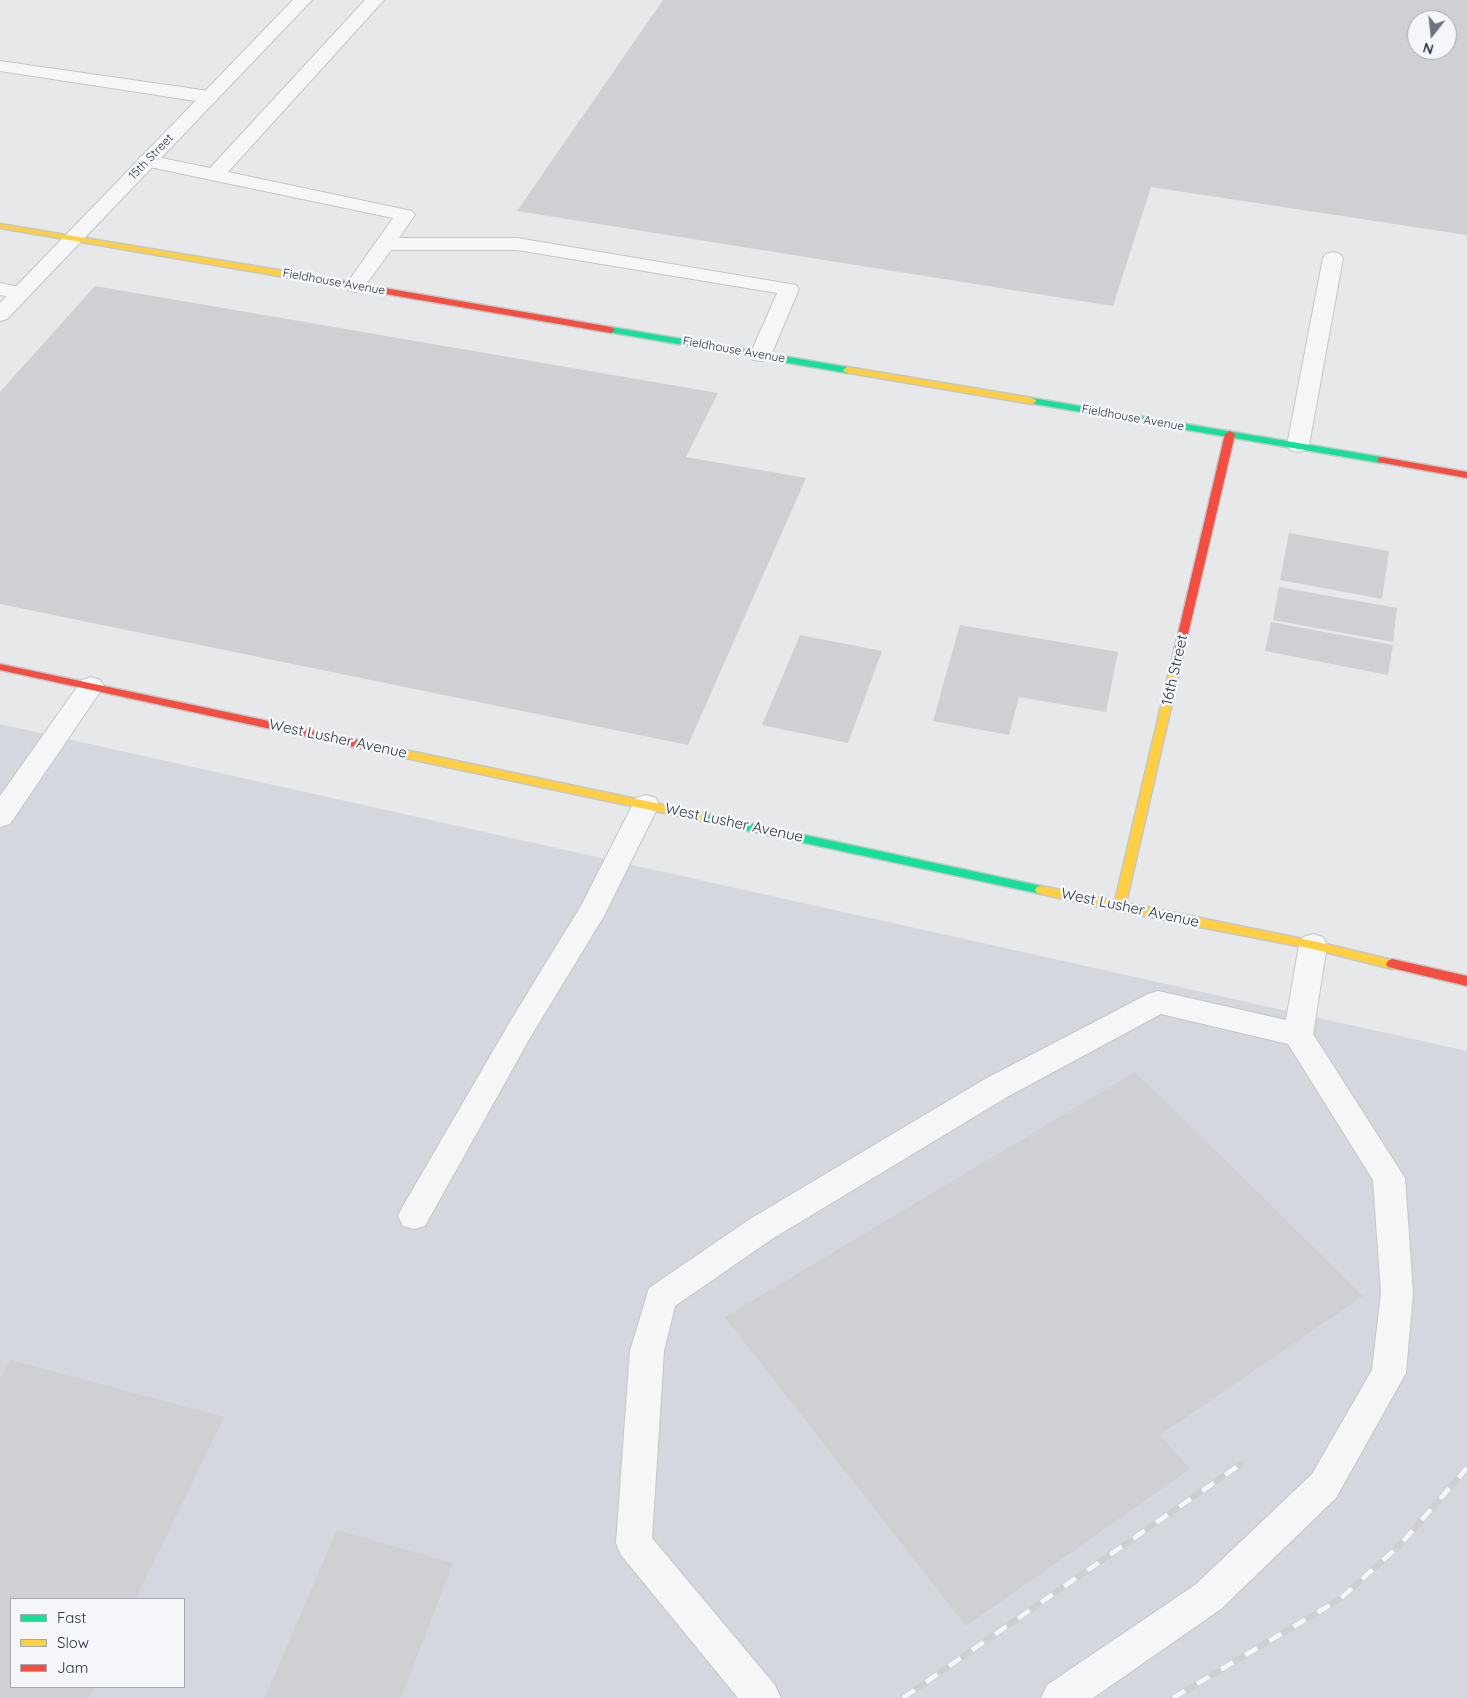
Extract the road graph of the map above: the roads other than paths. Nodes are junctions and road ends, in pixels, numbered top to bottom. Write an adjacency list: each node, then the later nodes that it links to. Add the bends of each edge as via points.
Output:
1 (302, 0): 4 (street, 15th Street)
2 (375, 0): 6 (street)
3 (0, 66): 4 (street)
4 (209, 97): 5 (street, 15th Street)
5 (147, 161): 6 (street); 8 (street, 15th Street)
6 (216, 175): 9 (street, via 405,215)
7 (0, 226): 8 (street, Fieldhouse Avenue)
8 (73, 238): 11 (street, Fieldhouse Avenue); 13 (street, 15th Street)
9 (384, 244): 11 (street); 15 (street, via 517,244 789,289)
10 (1333, 258): 17 (street)
11 (354, 286): 15 (street, Fieldhouse Avenue)
12 (0, 289): 13 (street)
13 (21, 293): 14 (street, 15th Street)
14 (0, 316)
15 (761, 355): 16 (street, Fieldhouse Avenue)
16 (1230, 434): 17 (street, Fieldhouse Avenue); 23 (street, 16th Street)
17 (1298, 446): 18 (street, Fieldhouse Avenue)
18 (1467, 475)
19 (0, 667): 20 (street, West Lusher Avenue)
20 (91, 686): 21 (street, West Lusher Avenue); 22 (street)
21 (646, 804): 23 (street, West Lusher Avenue); 27 (street, via 594,909 521,1028)
22 (0, 817)
23 (1119, 907): 24 (street, West Lusher Avenue)
24 (1313, 945): 25 (street, West Lusher Avenue); 26 (street)
25 (1467, 982)
26 (1298, 1035): 28 (street, via 1158,1002 996,1088 761,1229 661,1298 647,1351 634,1543); 29 (street, via 1389,1178 1397,1293 1389,1373 1324,1486 1208,1597)
27 (414, 1216)
28 (762, 1698)
29 (1060, 1698)

